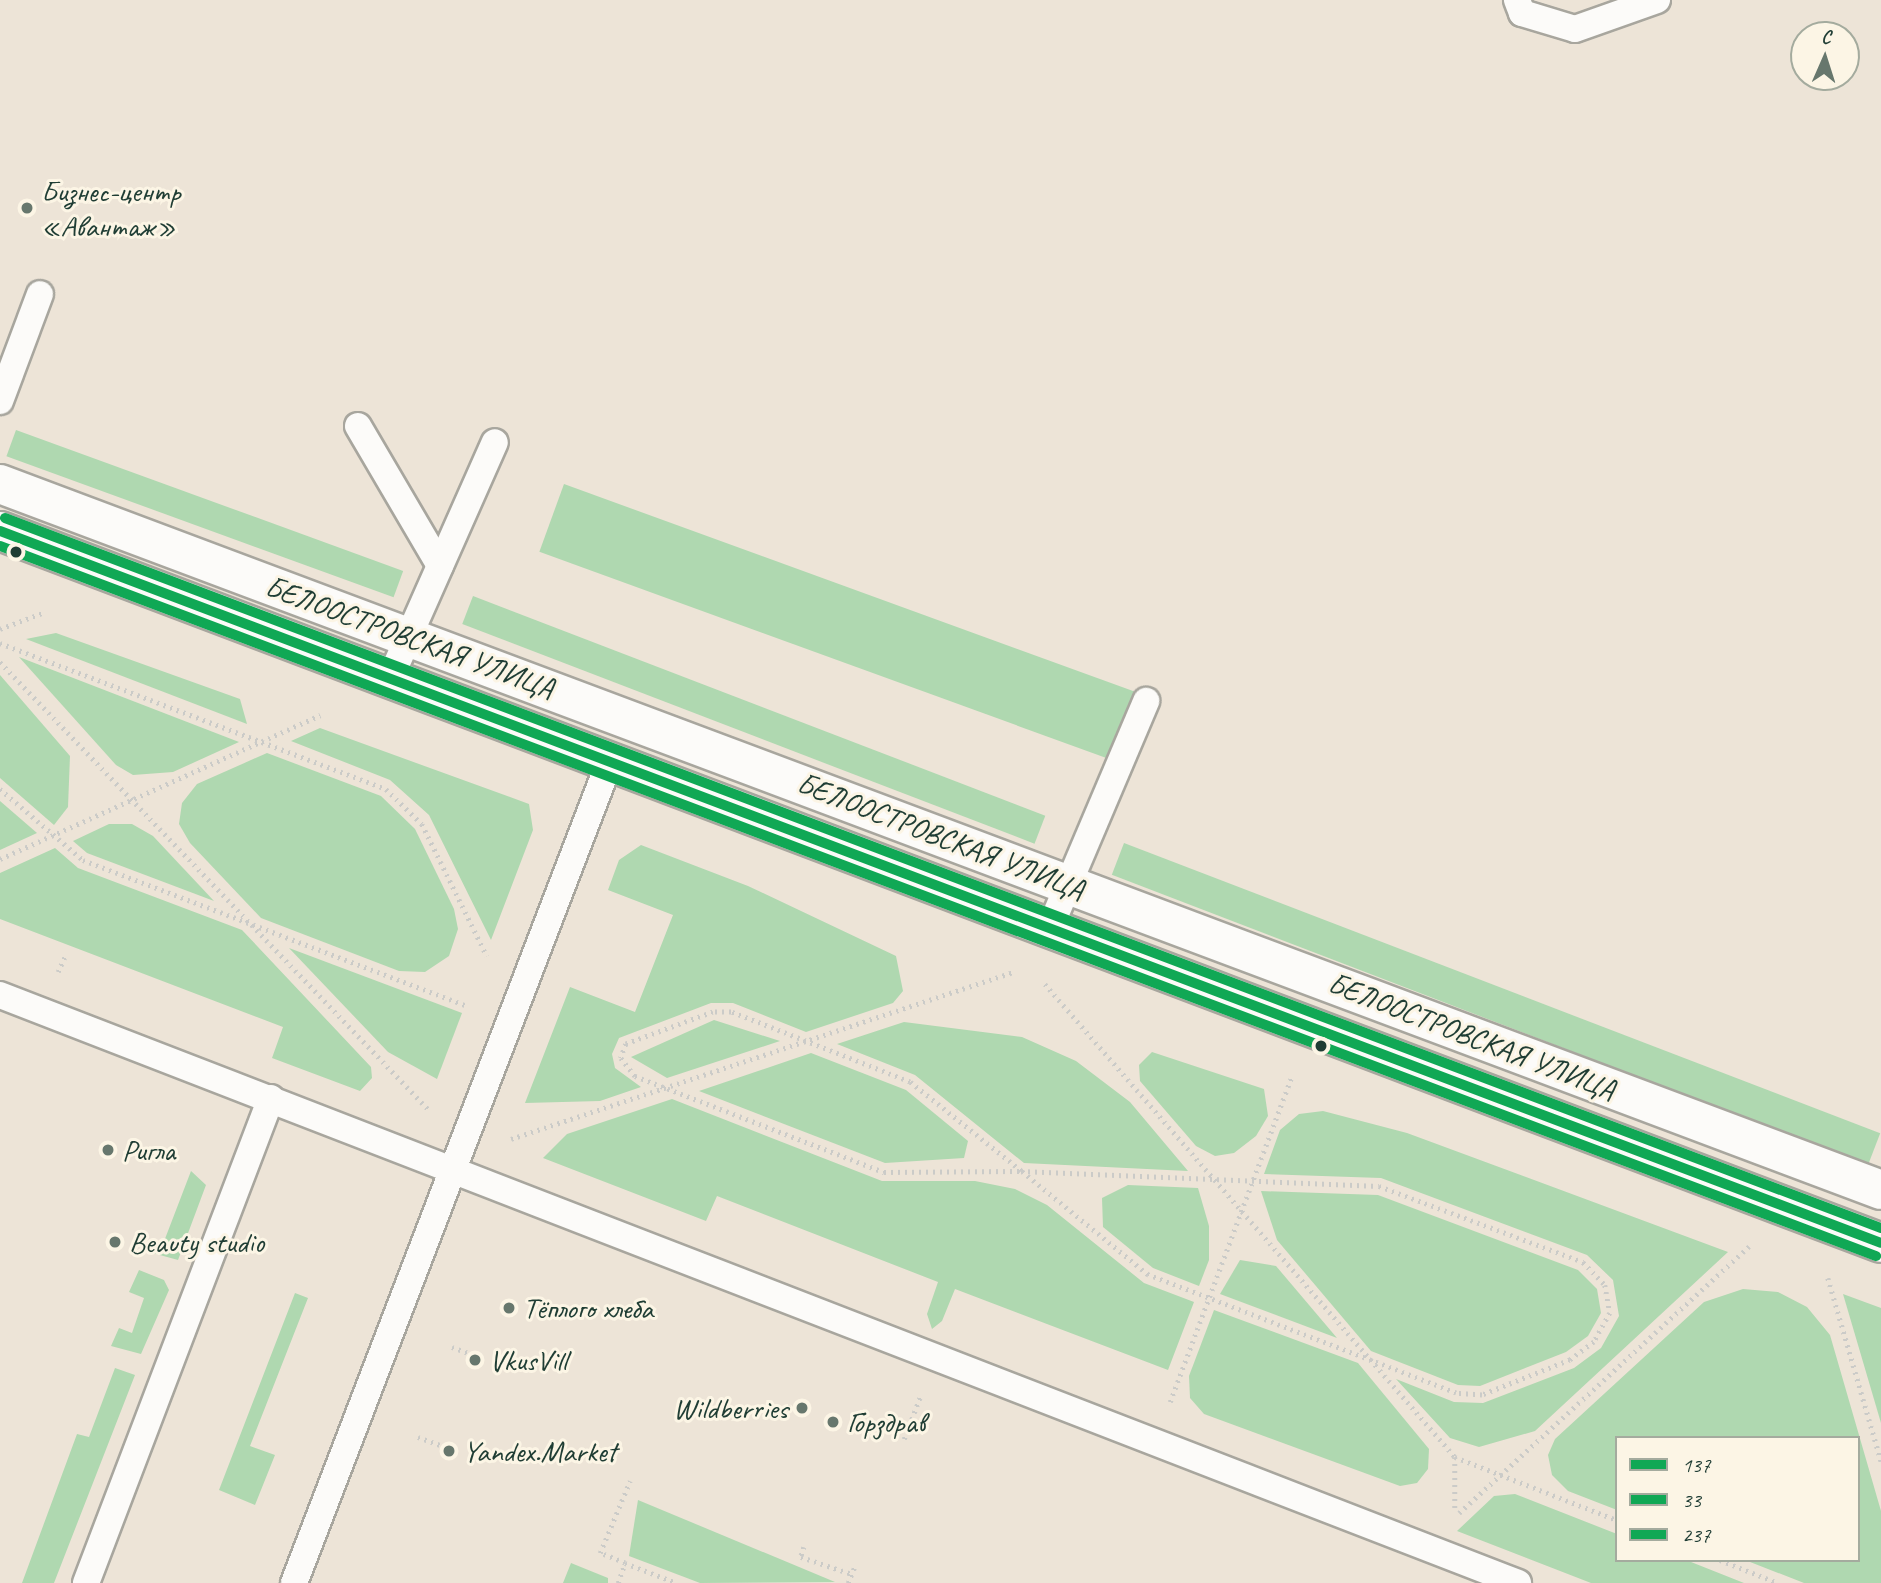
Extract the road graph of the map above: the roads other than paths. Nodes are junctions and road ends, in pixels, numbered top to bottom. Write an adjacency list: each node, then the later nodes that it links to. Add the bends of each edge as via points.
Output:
1 (1517, 0): 2 (lane, via 1522,13 1575,29)
2 (1657, 0)
3 (40, 294): 4 (lane)
4 (0, 401)
5 (358, 426): 9 (lane)
6 (495, 442): 9 (lane)
7 (0, 484): 10 (main road, БЕЛООСТРОВСКАЯ УЛИЦА)
8 (0, 531): 11 (main road, БЕЛООСТРОВСКАЯ УЛИЦА)
9 (440, 566): 10 (lane)
10 (409, 636): 11 (lane); 14 (main road, БЕЛООСТРОВСКАЯ УЛИЦА)
11 (389, 681): 13 (main road, БЕЛООСТРОВСКАЯ УЛИЦА)
12 (1146, 701): 14 (lane)
13 (608, 766): 15 (main road, БЕЛООСТРОВСКАЯ УЛИЦА); 18 (lane)
14 (1069, 884): 15 (lane); 19 (main road, БЕЛООСТРОВСКАЯ УЛИЦА)
15 (1049, 930): 20 (main road, БЕЛООСТРОВСКАЯ УЛИЦА)
16 (0, 995): 17 (lane)
17 (271, 1098): 18 (lane); 22 (lane)
18 (453, 1168): 21 (lane, via 1423,1546); 23 (lane)
19 (1881, 1190)
20 (1881, 1243)
21 (1456, 1572): 24 (lane)
22 (86, 1583)
23 (294, 1583)
24 (1518, 1583)

